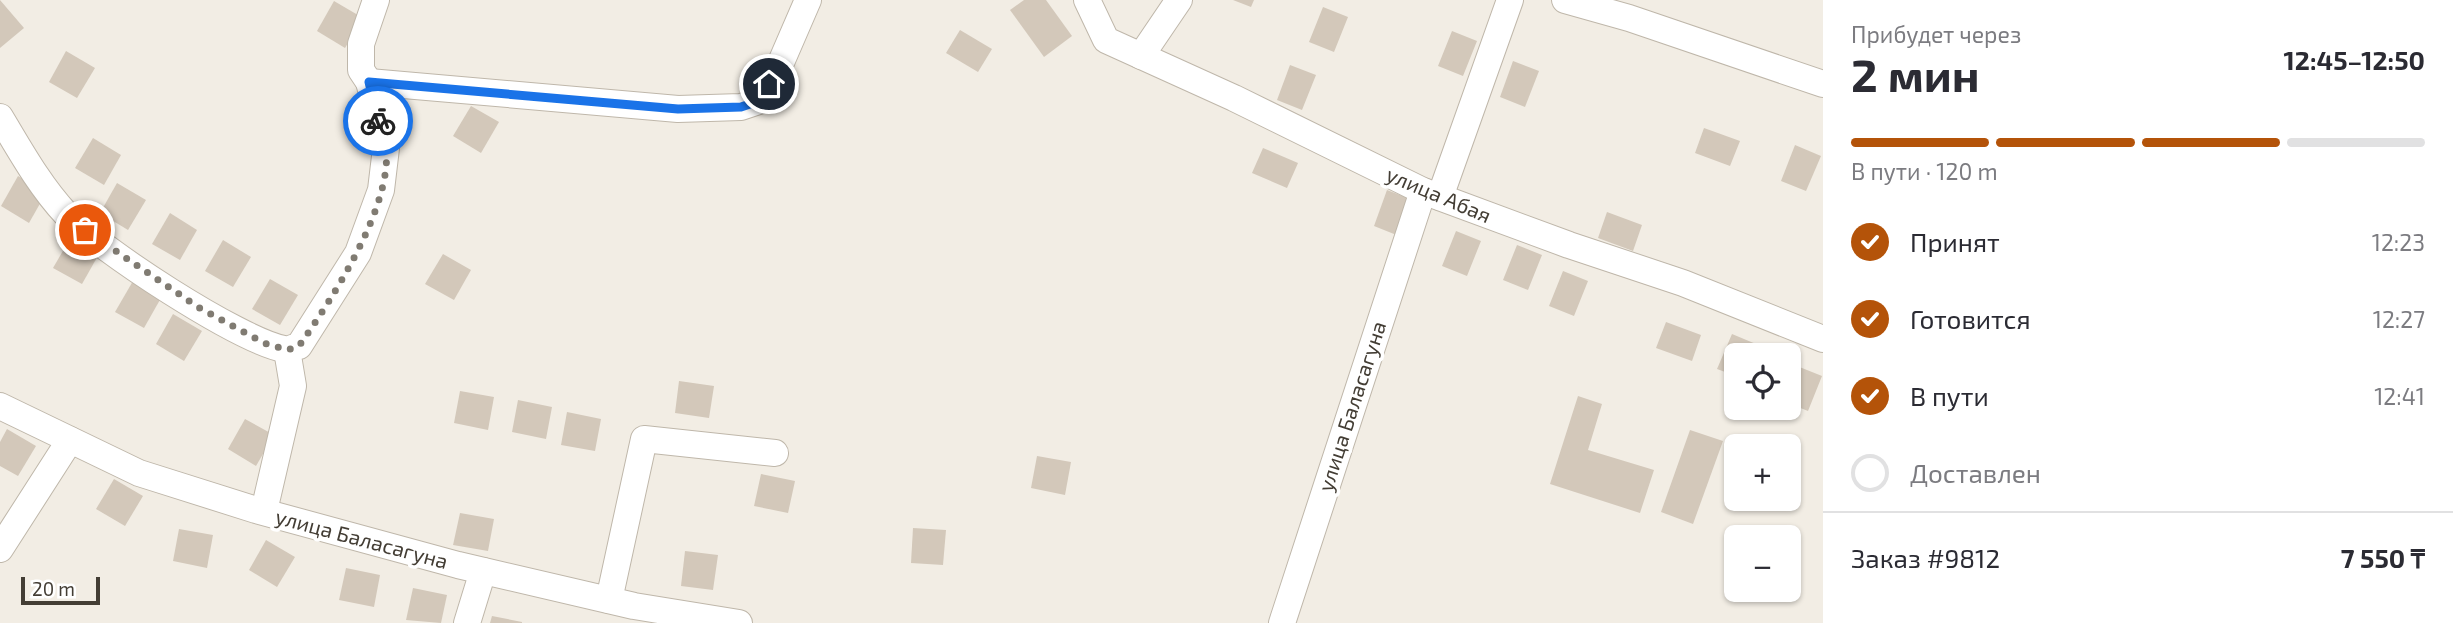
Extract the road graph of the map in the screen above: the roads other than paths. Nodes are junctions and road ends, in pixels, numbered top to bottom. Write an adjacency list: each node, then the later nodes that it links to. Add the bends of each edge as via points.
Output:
1 (376, 0): 8 (street, via 361,44 361,70)
2 (808, 0): 8 (street, via 759,101 741,107 678,109)
3 (1087, 0): 7 (street, улица Абая, via 1106,40)
4 (1179, 0): 7 (street)
5 (1510, 0): 11 (street, улица Баласагуна)
6 (1565, 0): 9 (street)
7 (1141, 56): 11 (street, улица Абая)
8 (369, 82): 13 (street, via 386,148 381,190 358,253 299,346)
9 (1823, 84)
10 (0, 117): 13 (street, via 38,180 67,215 102,244 198,307 264,343)
11 (1431, 194): 12 (street, улица Абая, via 1684,283); 23 (street, улица Баласагуна)
12 (1823, 339)
13 (287, 350): 17 (street, via 293,386)
14 (0, 407): 15 (street, улица Баласагуна)
15 (70, 440): 17 (street, улица Баласагуна, via 139,473); 18 (street)
16 (775, 453): 20 (street, via 644,439)
17 (264, 512): 19 (street, улица Баласагуна)
18 (0, 549)
19 (483, 570): 20 (street, улица Баласагуна); 21 (street)
20 (609, 600): 22 (street, улица Баласагуна)
21 (467, 623)
22 (739, 623)
23 (1282, 623)

